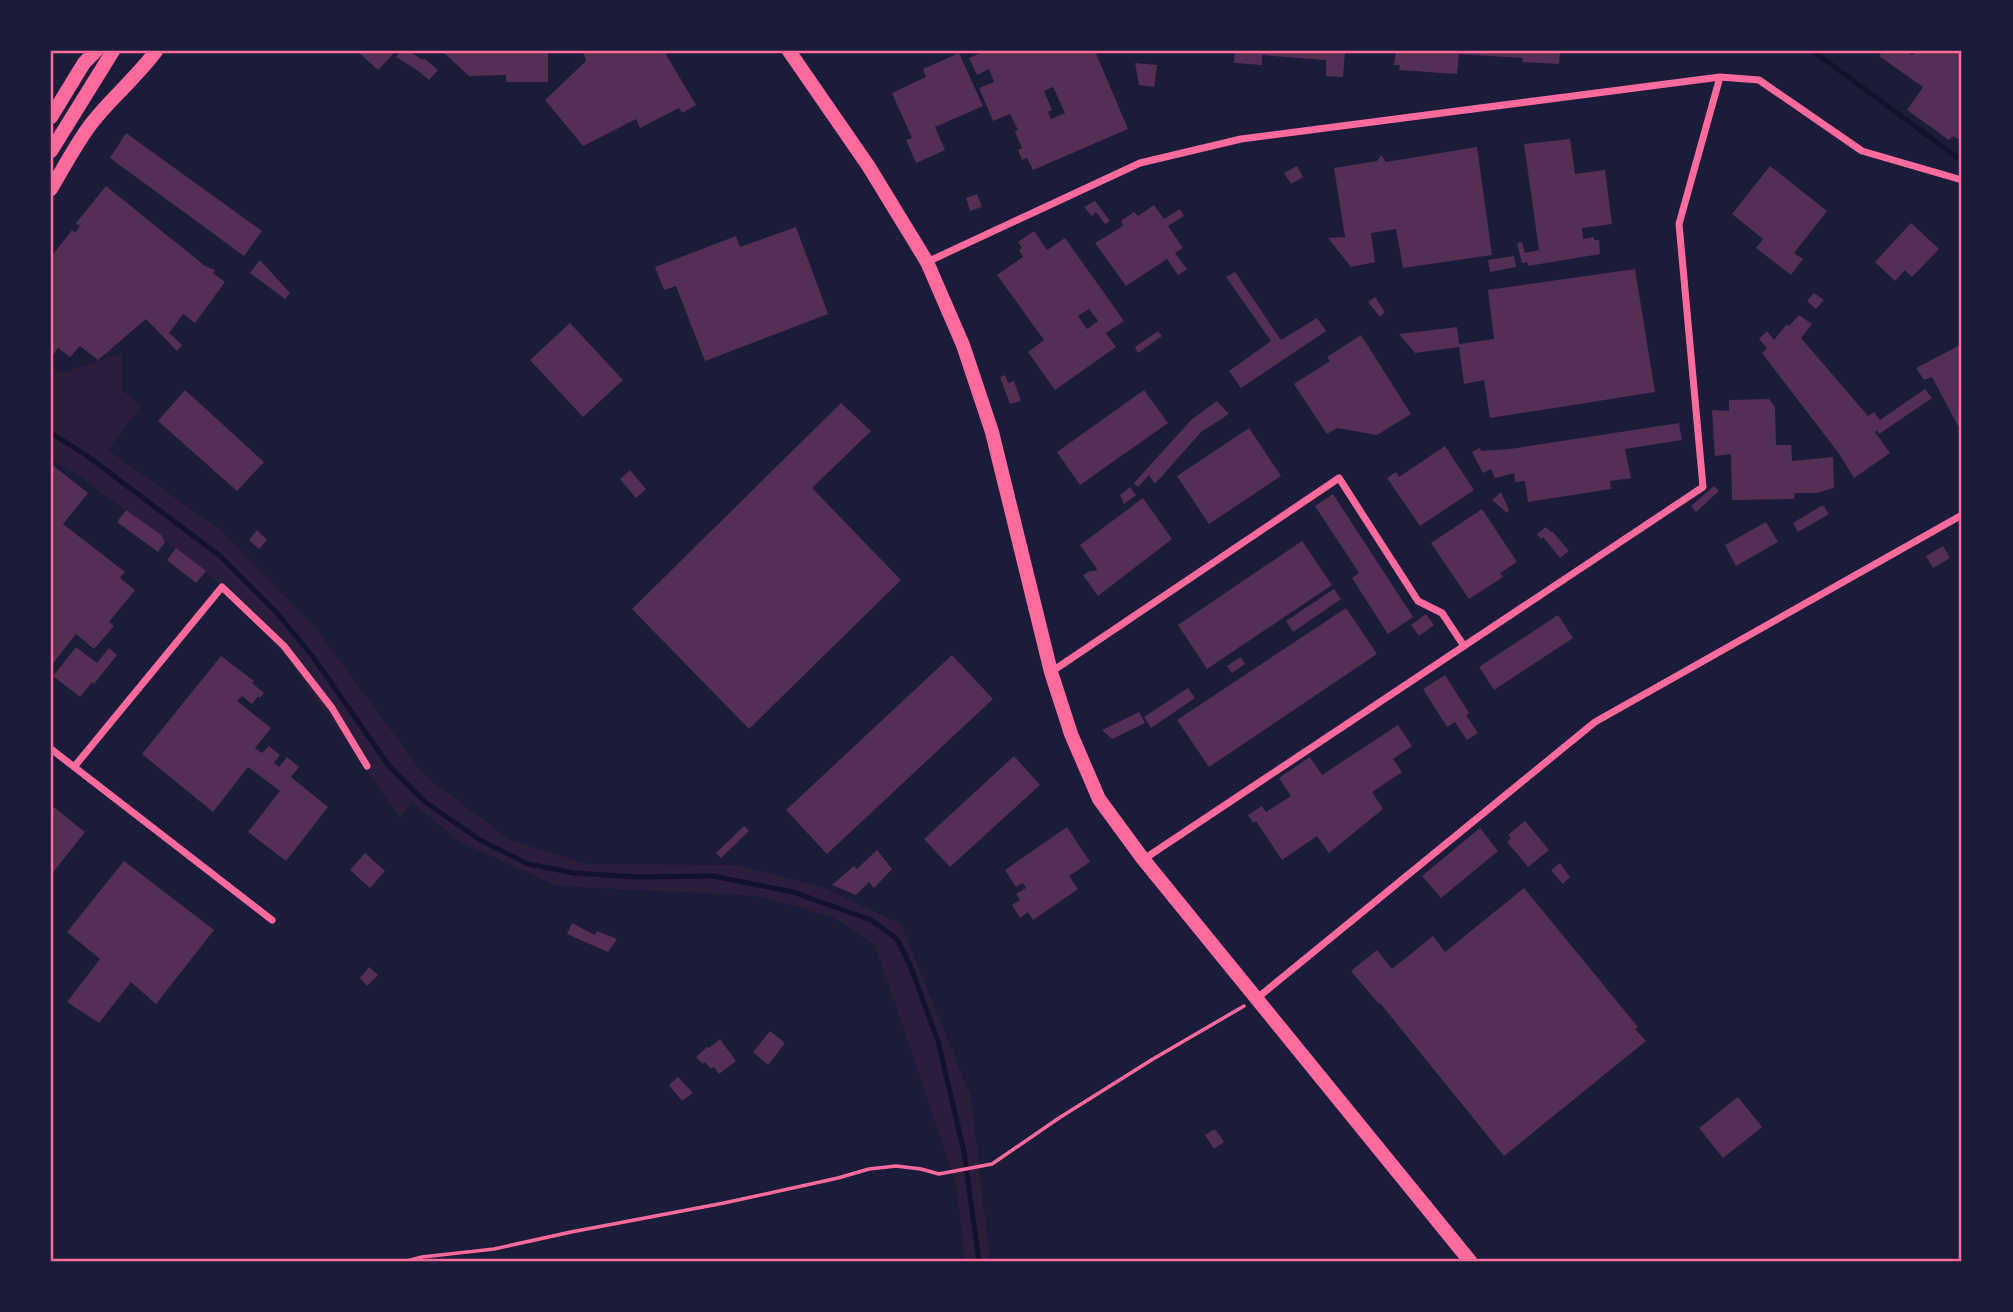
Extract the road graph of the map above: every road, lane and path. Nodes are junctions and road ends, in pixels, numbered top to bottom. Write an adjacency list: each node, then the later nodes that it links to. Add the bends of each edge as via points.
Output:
1 (96, 51): 7 (main road)
2 (113, 51): 8 (main road)
3 (156, 51): 5 (main road)
4 (789, 51): 11 (main road)
5 (145, 57): 10 (main road, via 91,125)
6 (1720, 77): 9 (street, via 1759,79 1863,151); 11 (street, via 1241,139 1140,163); 13 (street, via 1679,224 1703,487)
7 (51, 117)
8 (51, 151)
9 (1962, 180)
10 (51, 189)
11 (927, 262): 14 (main road, via 963,345 992,432)
12 (1962, 515): 20 (street, via 1595,723)
13 (1464, 646): 14 (street, via 1442,612 1418,601 1339,478); 18 (street)
14 (1051, 672): 18 (main road, via 1070,734 1099,799)
15 (51, 749): 17 (street)
16 (367, 766): 17 (street, via 284,646 222,587)
17 (74, 767): 19 (street)
18 (1143, 859): 20 (main road)
19 (272, 920)
20 (1255, 999): 21 (path, via 992,1164 939,1174 896,1166 869,1169 494,1249); 22 (main road)
21 (407, 1261)
22 (1470, 1261)

